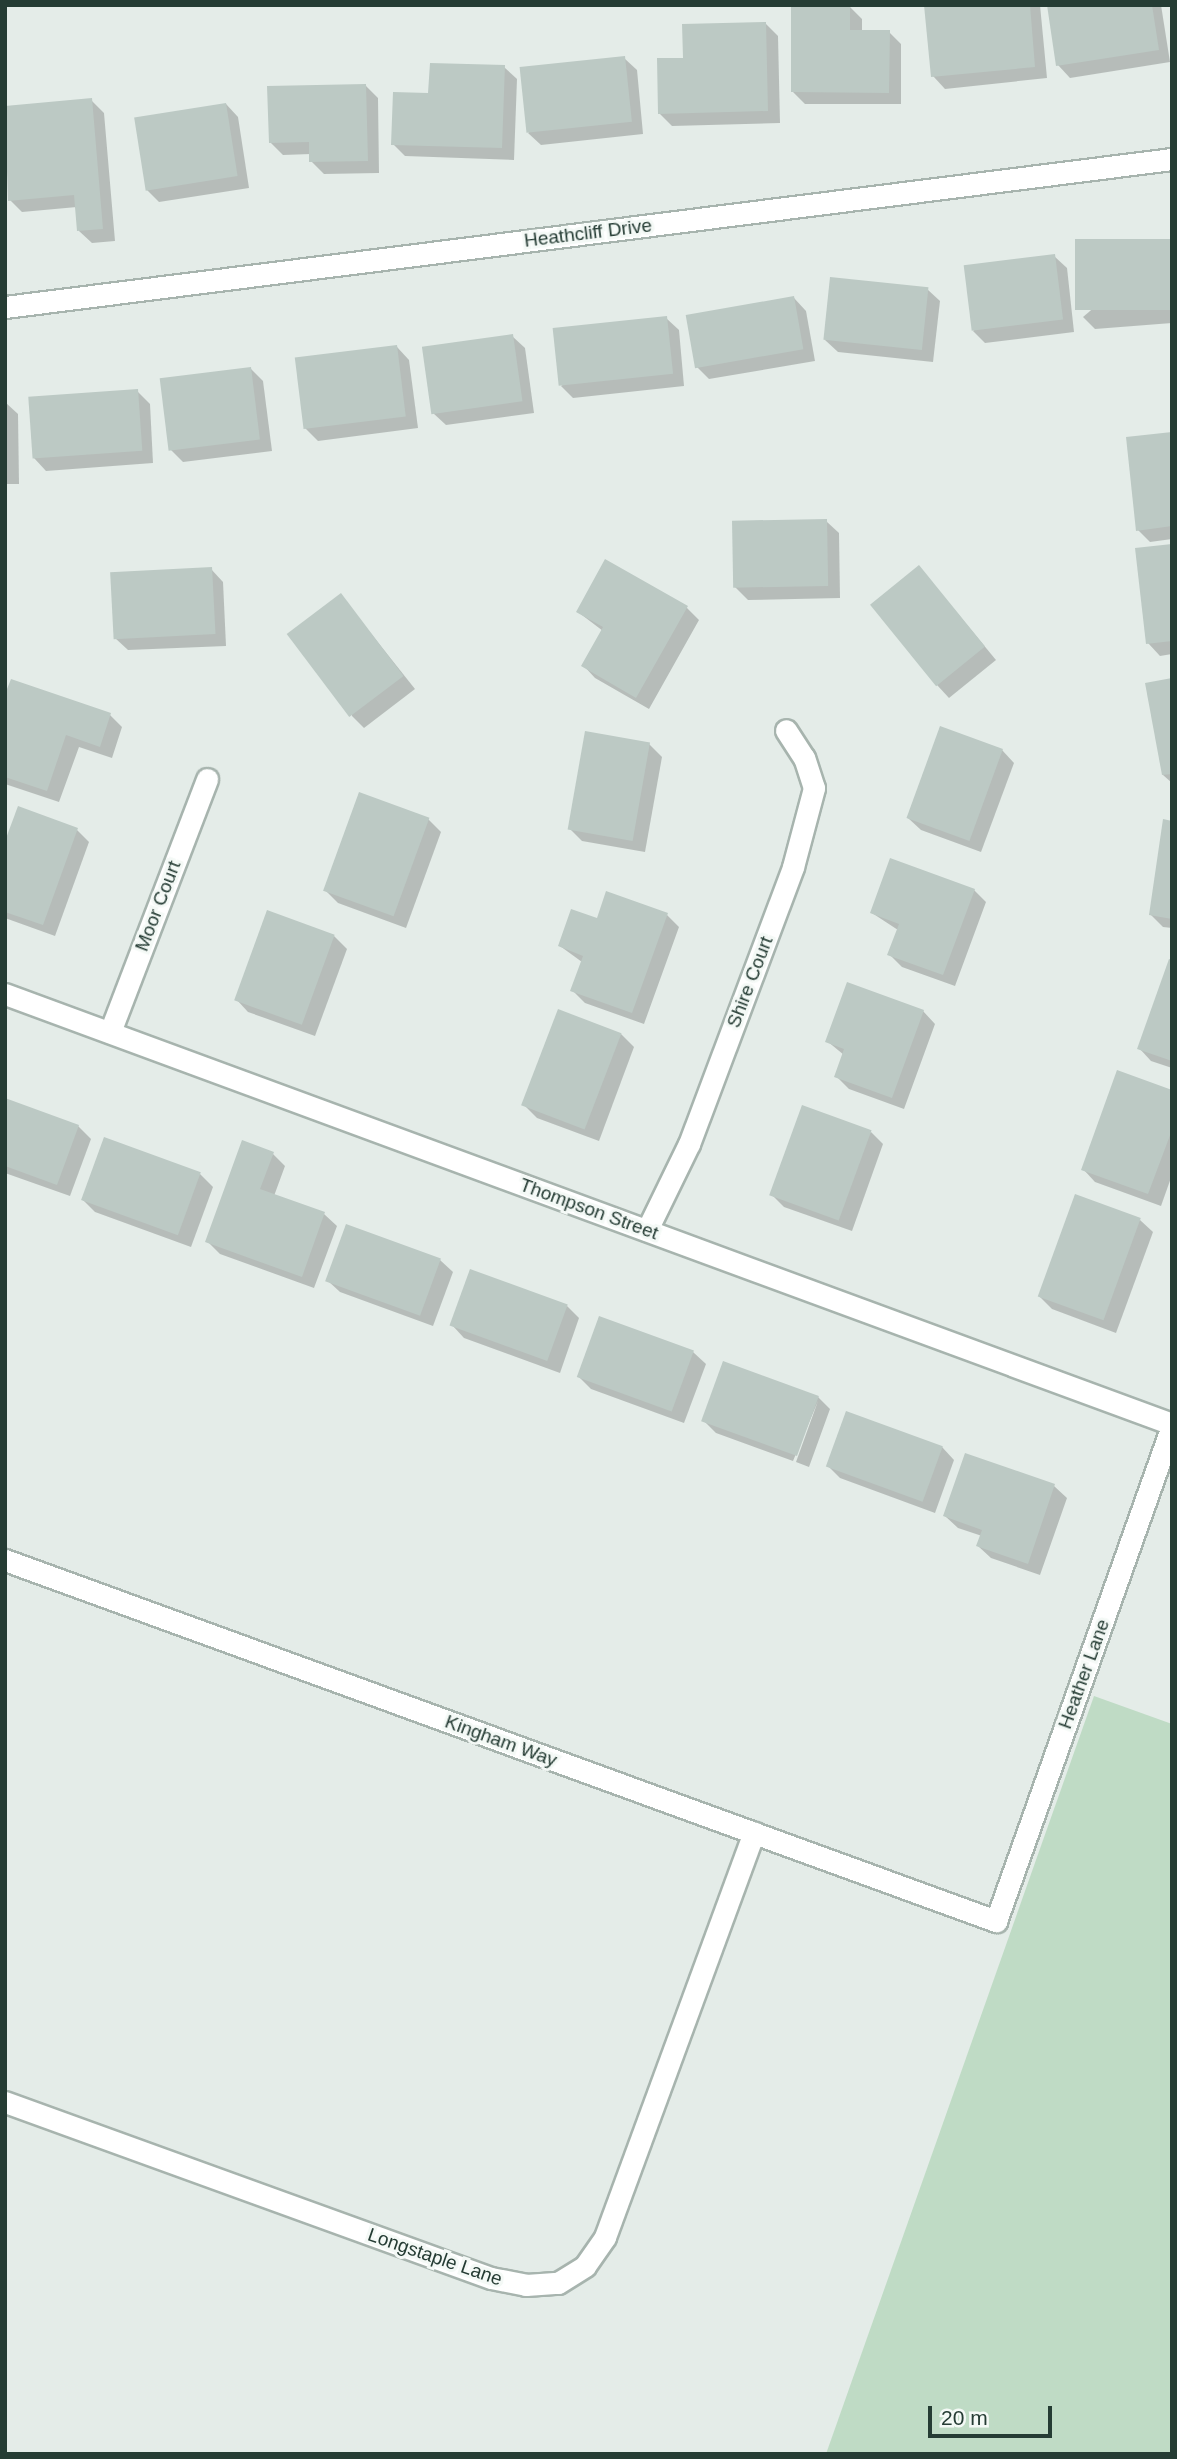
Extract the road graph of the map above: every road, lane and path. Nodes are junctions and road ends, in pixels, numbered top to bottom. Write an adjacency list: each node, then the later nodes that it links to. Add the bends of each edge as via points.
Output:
1 (1172, 159): 2 (street, Heathcliff Drive)
2 (5, 307)
3 (786, 730): 7 (street, Shire Court, via 804,758 814,788 793,867 689,1144)
4 (206, 779): 6 (street, Moor Court)
5 (5, 994): 6 (street, Thompson Street)
6 (110, 1032): 7 (street, Thompson Street)
7 (647, 1230): 8 (street, Thompson Street)
8 (1172, 1425): 11 (street, Heather Lane)
9 (5, 1560): 10 (street, Kingham Way)
10 (754, 1833): 11 (street, Kingham Way); 12 (street, Longstaple Lane, via 605,2237 585,2266 558,2283 526,2285 491,2278)
11 (996, 1921)
12 (5, 2102)

